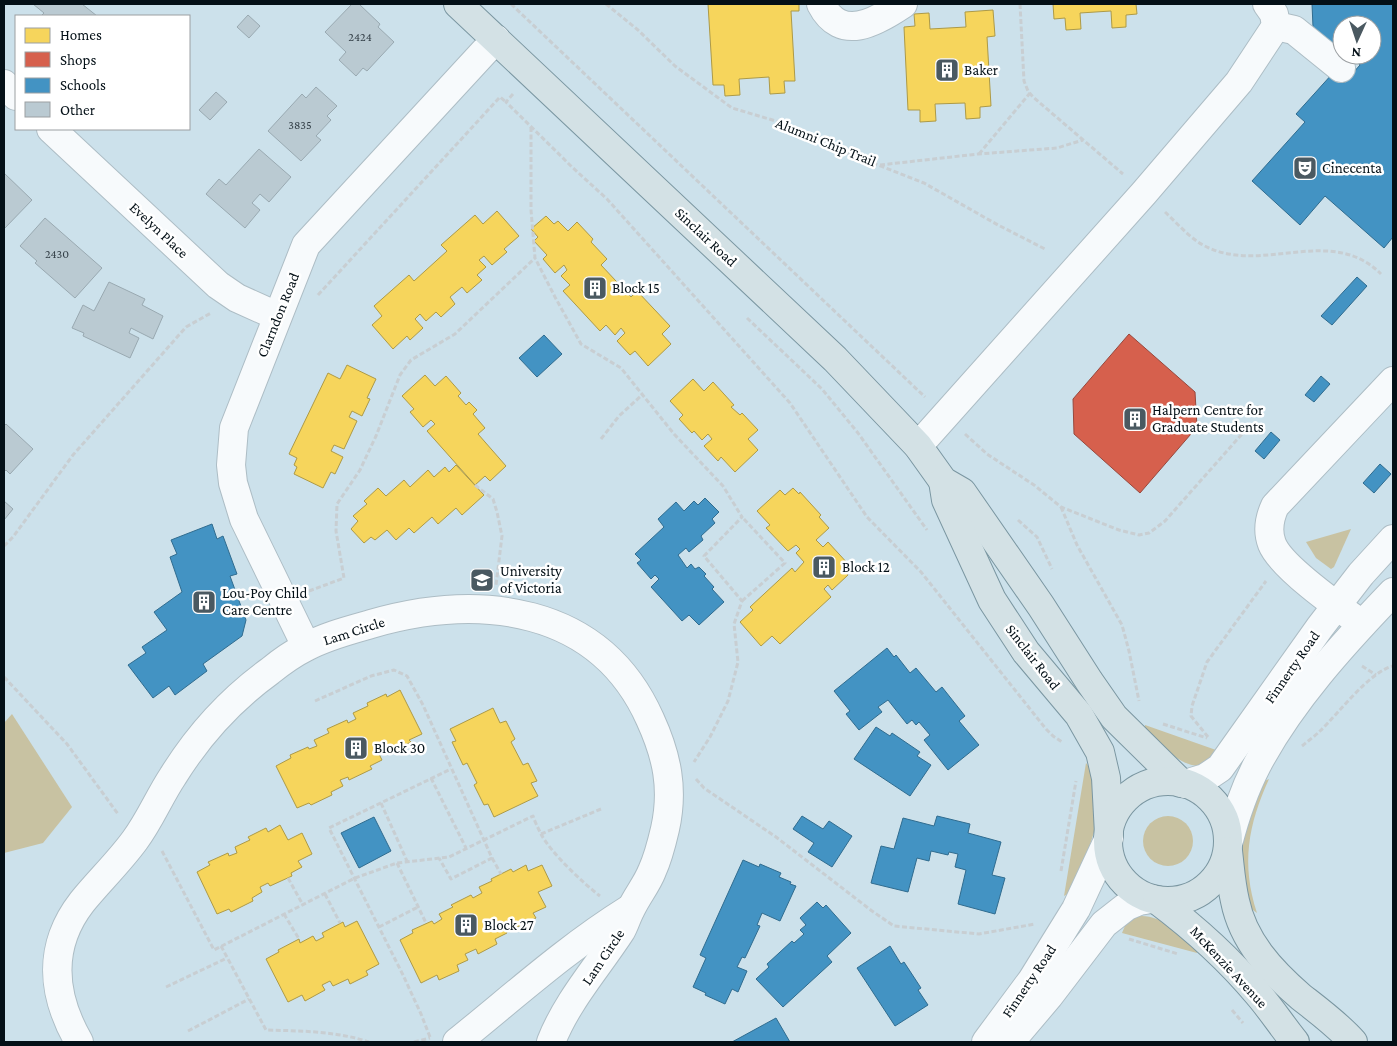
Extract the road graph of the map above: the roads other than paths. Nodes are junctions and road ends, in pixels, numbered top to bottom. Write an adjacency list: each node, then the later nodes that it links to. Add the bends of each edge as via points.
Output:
1 (458, 4): 5 (main road, Sinclair Road)
2 (821, 4): 3 (street, via 826,14 843,25 861,26 880,19)
3 (903, 4)
4 (1271, 15): 6 (street); 12 (street, via 1239,82)
5 (496, 39): 10 (street, Clarndon Road, via 306,245); 12 (main road, Sinclair Road, via 828,352)
6 (1341, 68)
7 (4, 84): 8 (street)
8 (15, 95)
9 (52, 130): 10 (street, Evelyn Place, via 218,285 237,298)
10 (277, 316): 19 (street, Clarndon Road, via 234,428 231,465 244,519)
11 (1393, 381): 17 (street, via 1275,506 1271,515 1269,534 1283,561)
12 (918, 446): 13 (main road, Sinclair Road)
13 (943, 481): 20 (main road, Sinclair Road, via 962,492 1114,717); 21 (main road, Sinclair Road, via 946,500 992,600 1026,652 1079,715 1100,752 1106,778)
14 (1393, 539): 15 (street, Finnerty Road)
15 (1361, 574): 16 (street); 17 (street, Finnerty Road)
16 (1393, 592): 18 (street, Finnerty Road)
17 (1336, 606): 18 (street); 20 (street, Finnerty Road, via 1220,768 1205,778)
18 (1362, 624): 22 (street, Finnerty Road, via 1279,728 1248,784)
19 (306, 646): 24 (street, Lam Circle, via 397,617 458,608 526,614 555,624 607,658 627,679 645,707 666,758 668,772 665,828 652,872); 27 (street, Lam Circle, via 252,684 212,722 189,750 141,830 70,921 63,937 57,972 59,998)
20 (1183, 784): 21 (main road, via 1156,783 1134,793 1117,810); 22 (main road, via 1206,795 1217,807 1226,828)
21 (1109, 836): 23 (main road, via 1112,862 1120,876 1138,892); 30 (street, Finnerty Road, via 1076,909 1032,980)
22 (1228, 846): 23 (main road, via 1220,871 1204,889 1181,899); 33 (main road, McKenzie Avenue, via 1235,902 1251,942 1285,983)
23 (1154, 899): 31 (street, Finnerty Road, via 1127,906 1104,924); 32 (main road, McKenzie Avenue, via 1213,946 1258,994)
24 (631, 908): 25 (street, Lam Circle); 26 (street, Lam Circle, via 623,929)
25 (544, 972): 26 (street, Lam Circle); 28 (street, Lam Circle)
26 (571, 1003): 29 (street, Lam Circle)
27 (79, 1042)
28 (457, 1042)
29 (551, 1042)
30 (986, 1042)
31 (1010, 1042)
32 (1295, 1042)
33 (1353, 1042)

